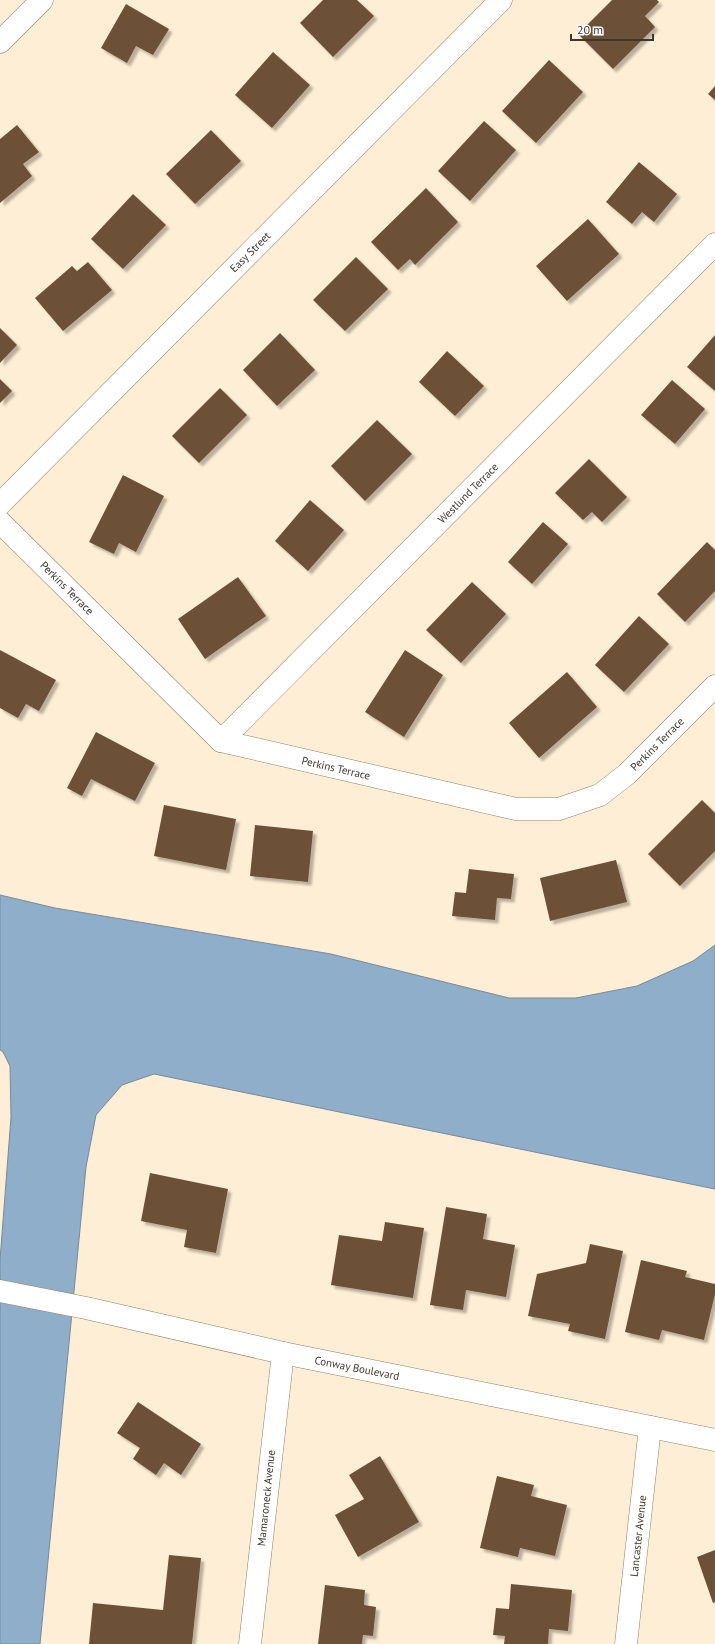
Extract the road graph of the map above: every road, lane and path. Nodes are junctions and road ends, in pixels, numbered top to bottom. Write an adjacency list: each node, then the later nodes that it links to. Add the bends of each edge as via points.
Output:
1 (42, 0): 3 (street)
2 (501, 0): 5 (street, Easy Street)
3 (0, 42)
4 (715, 244): 8 (street, Westlund Terrace)
5 (0, 504)
6 (0, 522): 8 (street, Perkins Terrace)
7 (715, 686): 8 (street, Perkins Terrace, via 627,774 600,795 560,809 516,809)
8 (221, 741)
9 (0, 1291): 10 (street, Conway Boulevard)
10 (283, 1353): 11 (street, Conway Boulevard); 13 (street, Mamaroneck Avenue)
11 (650, 1427): 12 (street, Conway Boulevard); 14 (street, Lancaster Avenue)
12 (715, 1440)
13 (250, 1644)
14 (626, 1644)

